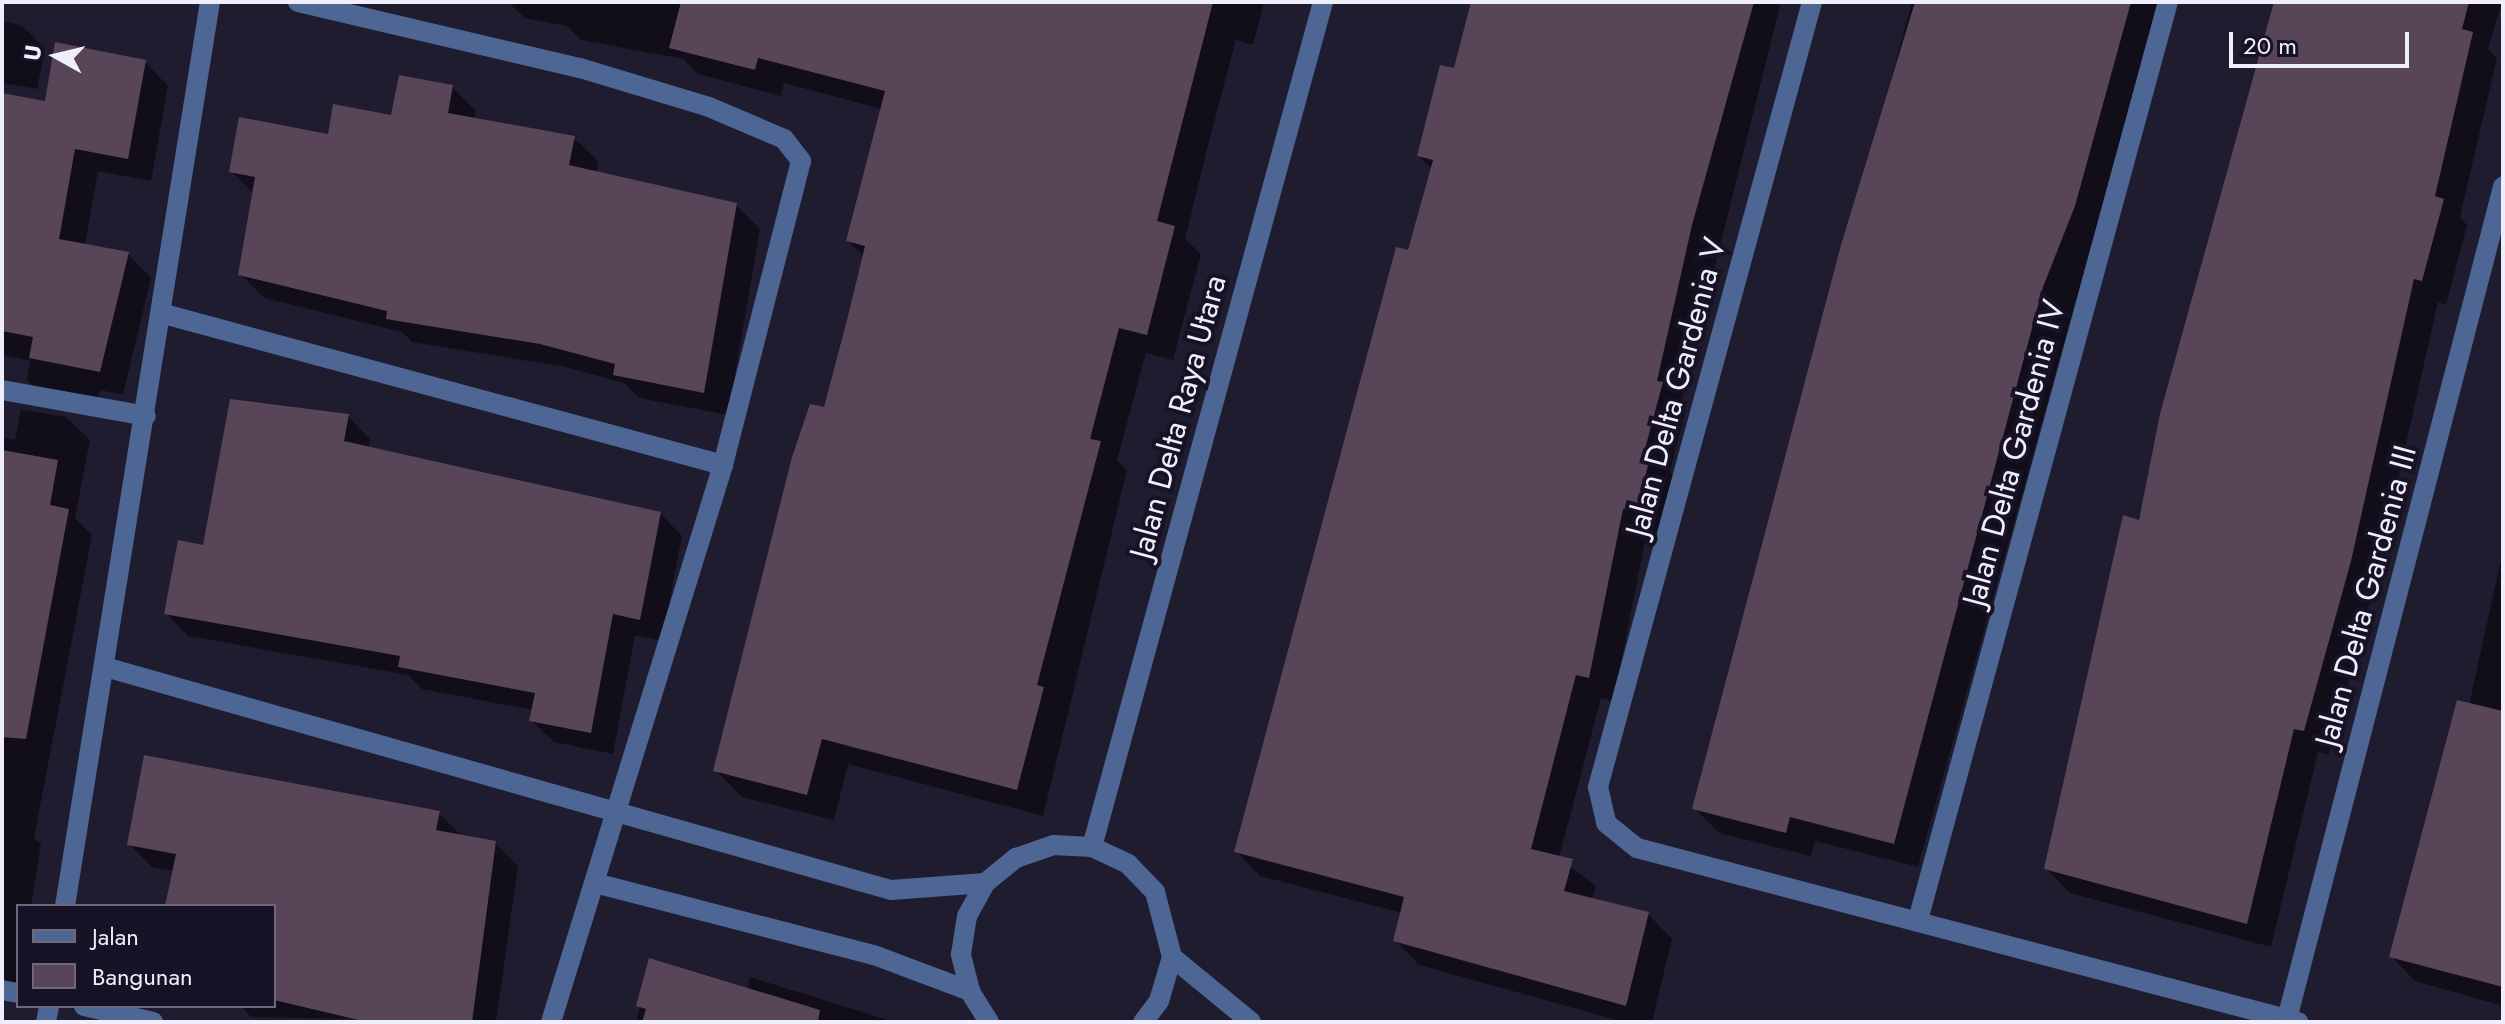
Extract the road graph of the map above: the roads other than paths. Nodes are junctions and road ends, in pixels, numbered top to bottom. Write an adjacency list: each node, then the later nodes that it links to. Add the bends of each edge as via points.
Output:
1 (210, 2): 7 (street)
2 (298, 2): 10 (street, via 580,68 709,107 792,145 801,161 799,186)
3 (1323, 2): 13 (street, Jalan Delta Raya Utara)
4 (1812, 2): 17 (street, Jalan Delta Gardenia V, via 1598,787 1606,823 1637,848)
5 (2168, 2): 17 (street, Jalan Delta Gardenia IV)
6 (2503, 187): 21 (street, Jalan Delta Gardenia III)
7 (164, 314): 9 (street); 10 (street)
8 (2, 390): 9 (street)
9 (146, 416): 11 (street)
10 (723, 465): 12 (street)
11 (105, 667): 12 (street); 16 (street)
12 (617, 818): 14 (street); 15 (street, via 891,890)
13 (1092, 847): 15 (street, via 1053,845 1016,858); 18 (street, via 1128,864 1155,892)
14 (595, 883): 19 (street, via 874,955); 23 (street)
15 (985, 883): 19 (street, via 967,916 961,954)
16 (65, 904)
17 (1918, 920): 21 (street)
18 (1172, 957): 25 (street, via 1159,1001); 26 (street)
19 (970, 991): 24 (street)
20 (93, 1008): 22 (street)
21 (2292, 1021)
22 (153, 1022)
23 (551, 1022)
24 (989, 1022)
25 (1143, 1022)
26 (1251, 1022)

